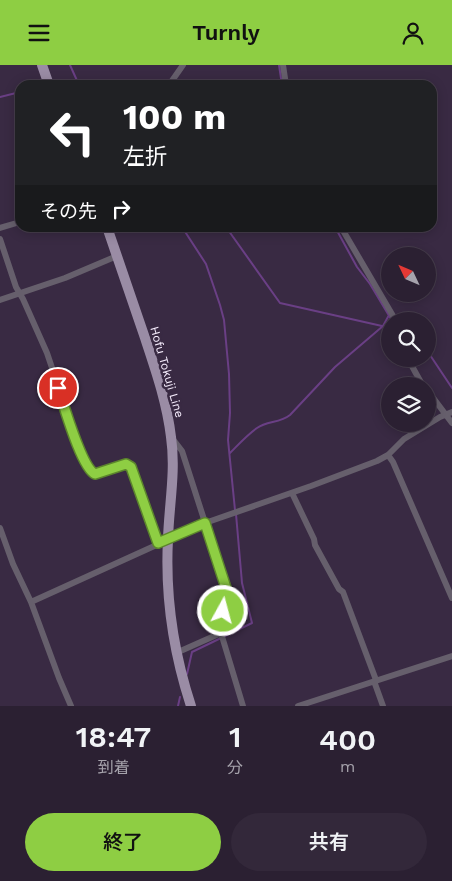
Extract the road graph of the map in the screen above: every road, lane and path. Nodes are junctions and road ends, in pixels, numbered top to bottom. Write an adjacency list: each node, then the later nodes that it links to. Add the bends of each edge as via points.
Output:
1 (42, 65): 4 (main road)
2 (183, 65): 5 (street)
3 (283, 65): 6 (street)
4 (47, 80)
5 (172, 80)
6 (285, 80)
7 (15, 224): 8 (street)
8 (0, 228)
9 (109, 232): 12 (main road, Hofu Tokuji Line)
10 (345, 232): 15 (street)
11 (0, 239): 13 (street)
12 (117, 256): 13 (street); 19 (main road, Hofu Tokuji Line, via 160,384)
13 (19, 294): 14 (street); 24 (street, via 42,343 90,471 95,474 126,464 131,467)
14 (0, 300)
15 (391, 312)
16 (436, 399): 17 (street)
17 (449, 413): 18 (street); 20 (street, via 404,439)
18 (452, 423)
19 (172, 438): 22 (street, via 182,451); 24 (main road, Hofu Tokuji Line, via 173,467)
20 (388, 455): 21 (street); 25 (street)
21 (292, 493): 22 (street); 30 (street, via 315,545 345,596)
22 (205, 523): 24 (street); 27 (street, via 227,591)
23 (0, 528): 26 (street)
24 (162, 541): 26 (street); 28 (main road, Hofu Tokuji Line)
25 (452, 598)
26 (31, 602): 31 (street)
27 (221, 633): 28 (street); 33 (street)
28 (176, 653): 32 (main road, Hofu Tokuji Line)
29 (452, 656): 30 (street)
30 (375, 681): 34 (street); 35 (street)
31 (71, 706)
32 (191, 706)
33 (242, 706)
34 (298, 706)
35 (383, 706)

